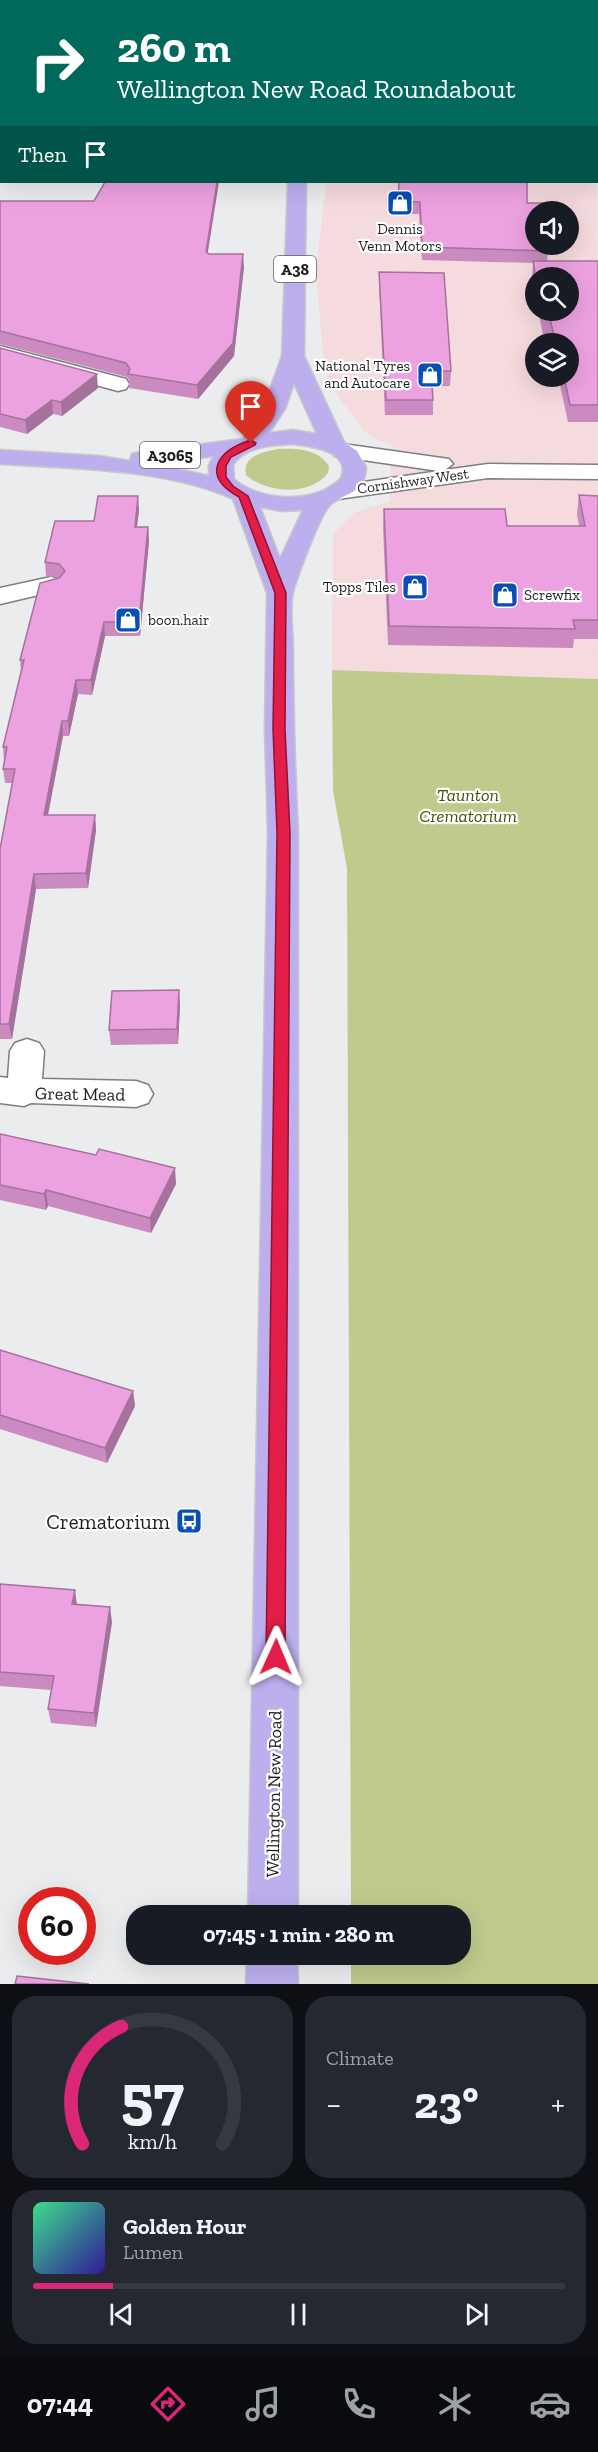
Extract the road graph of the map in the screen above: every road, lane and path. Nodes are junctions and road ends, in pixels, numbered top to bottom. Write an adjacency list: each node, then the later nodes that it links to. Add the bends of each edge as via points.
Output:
1 (297, 183): 3 (main road, A38)
2 (0, 352): 5 (street)
3 (293, 356): 7 (main road, A38, via 274,409); 8 (main road, A38)
4 (110, 360): 5 (street)
5 (89, 376): 6 (street)
6 (118, 384)
7 (247, 444): 8 (main road, via 293,437); 10 (main road, A3065); 13 (main road, A38, via 228,455 221,466 221,477)
8 (338, 448): 11 (street, Cornishway West); 14 (main road, A38, via 353,461 356,472 351,483)
9 (0, 457): 10 (main road, A3065)
10 (99, 464): 13 (main road, A3065, via 172,474)
11 (488, 471): 12 (street, Cornishway West); 14 (street, Cornishway West)
12 (598, 472)
13 (237, 492): 14 (main road, via 273,503 306,502); 16 (main road, Wellington New Road / A38)
14 (330, 496): 16 (main road, Wellington New Road / A38, via 308,518)
15 (51, 585): 17 (street)
16 (280, 593): 21 (main road, Wellington New Road / A38, via 283,833)
17 (0, 597)
18 (27, 1051): 19 (street, Great Mead)
19 (12, 1092): 20 (street, Great Mead)
20 (135, 1094)
21 (273, 1905)
22 (272, 1965): 23 (main road)
23 (272, 1984)

